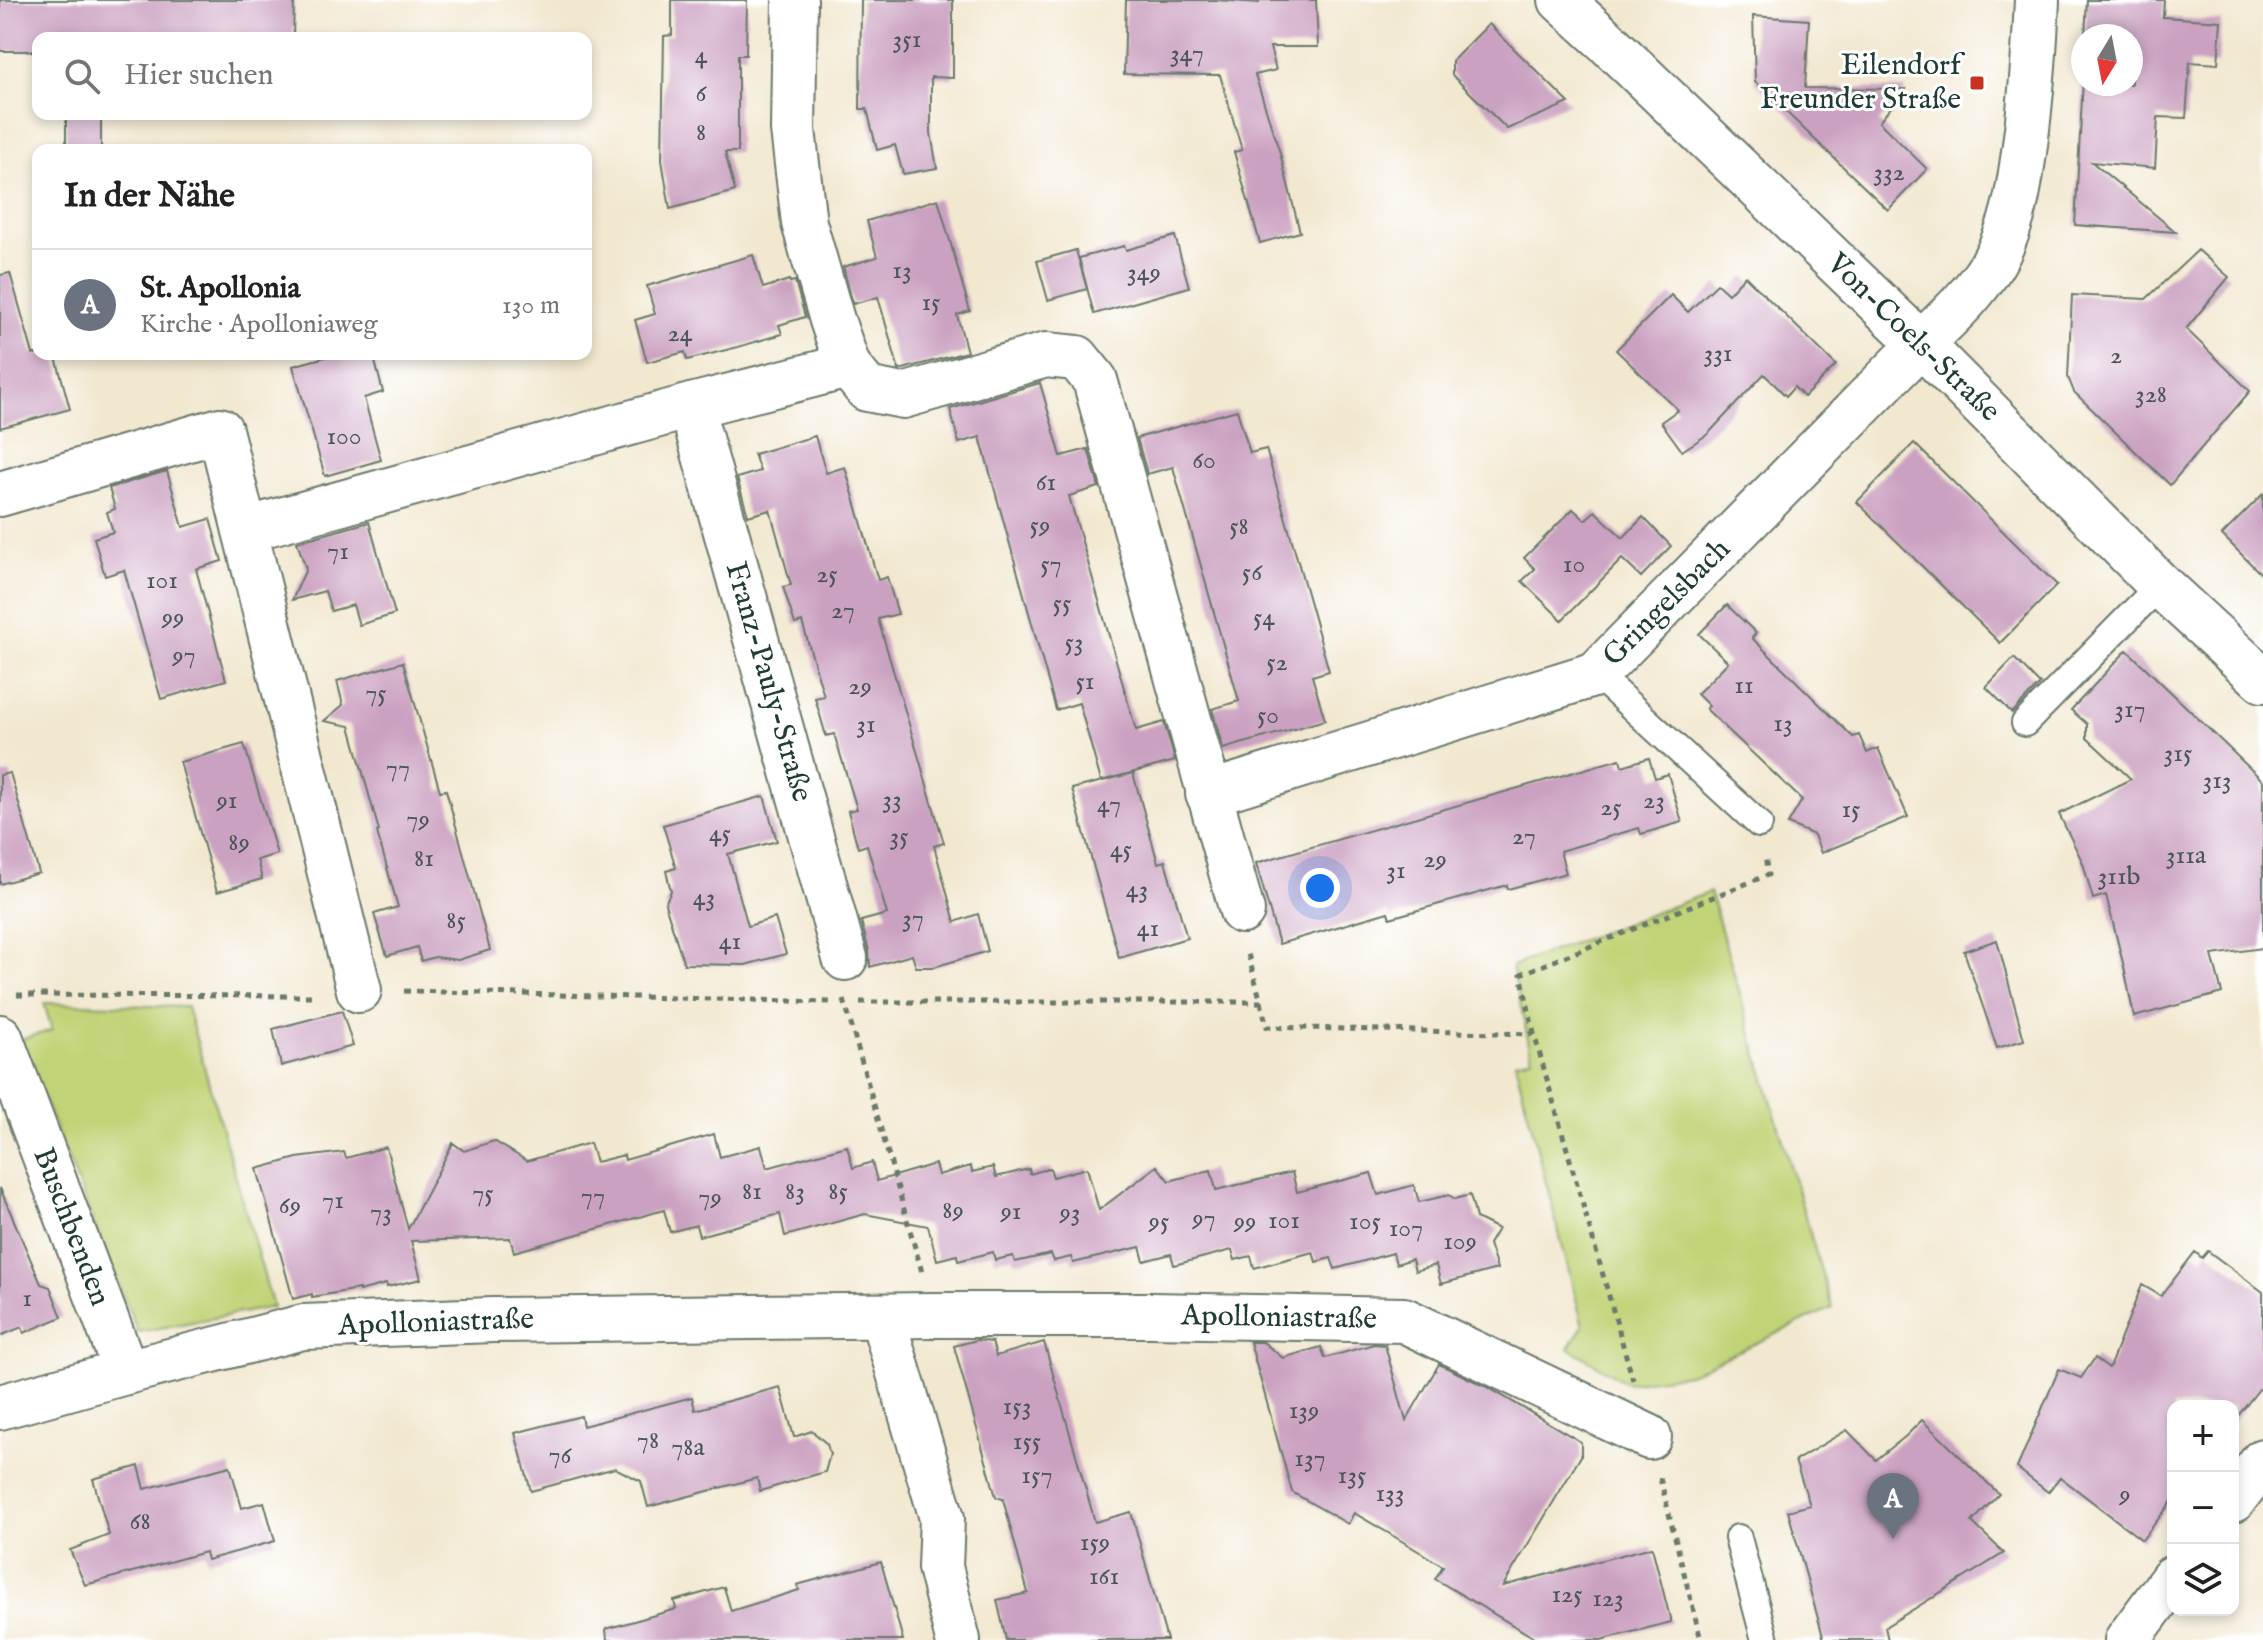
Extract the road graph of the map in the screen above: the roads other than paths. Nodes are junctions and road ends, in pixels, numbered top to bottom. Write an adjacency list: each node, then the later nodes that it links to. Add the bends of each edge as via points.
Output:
1 (795, 0): 5 (street, via 793,130 804,223)
2 (1561, 0): 4 (street, Von-Coels-Straße)
3 (2037, 0): 4 (street, Gringelsbach, via 2032,86 2011,223 1992,265)
4 (1921, 344): 9 (street, Von-Coels-Straße); 10 (street, Gringelsbach)
5 (848, 366): 6 (street); 13 (street, via 867,389 903,396 1046,355 1077,358 1095,380)
6 (691, 406): 8 (street); 16 (street, Franz-Pauly-Straße)
7 (0, 494): 8 (street, via 220,430)
8 (245, 530): 17 (street)
9 (2160, 585): 11 (street, Von-Coels-Straße); 12 (lane)
10 (1596, 674): 13 (street, Gringelsbach); 14 (lane)
11 (2263, 680)
12 (2025, 723)
13 (1208, 794): 15 (street)
14 (1759, 824)
15 (1242, 911)
16 (845, 958)
17 (359, 990)
18 (0, 1037): 20 (street, Buschbenden)
19 (882, 1316): 20 (street, Apolloniastraße, via 303,1327); 22 (street, Apolloniastraße, via 1404,1320); 27 (street, via 942,1518 940,1567)
20 (126, 1372): 21 (street, Apolloniastraße)
21 (0, 1407)
22 (1649, 1437)
23 (2263, 1461): 24 (street)
24 (2239, 1492)
25 (1738, 1538): 28 (lane)
26 (2167, 1586): 29 (street)
27 (958, 1640)
28 (1765, 1640)
29 (2127, 1640)

